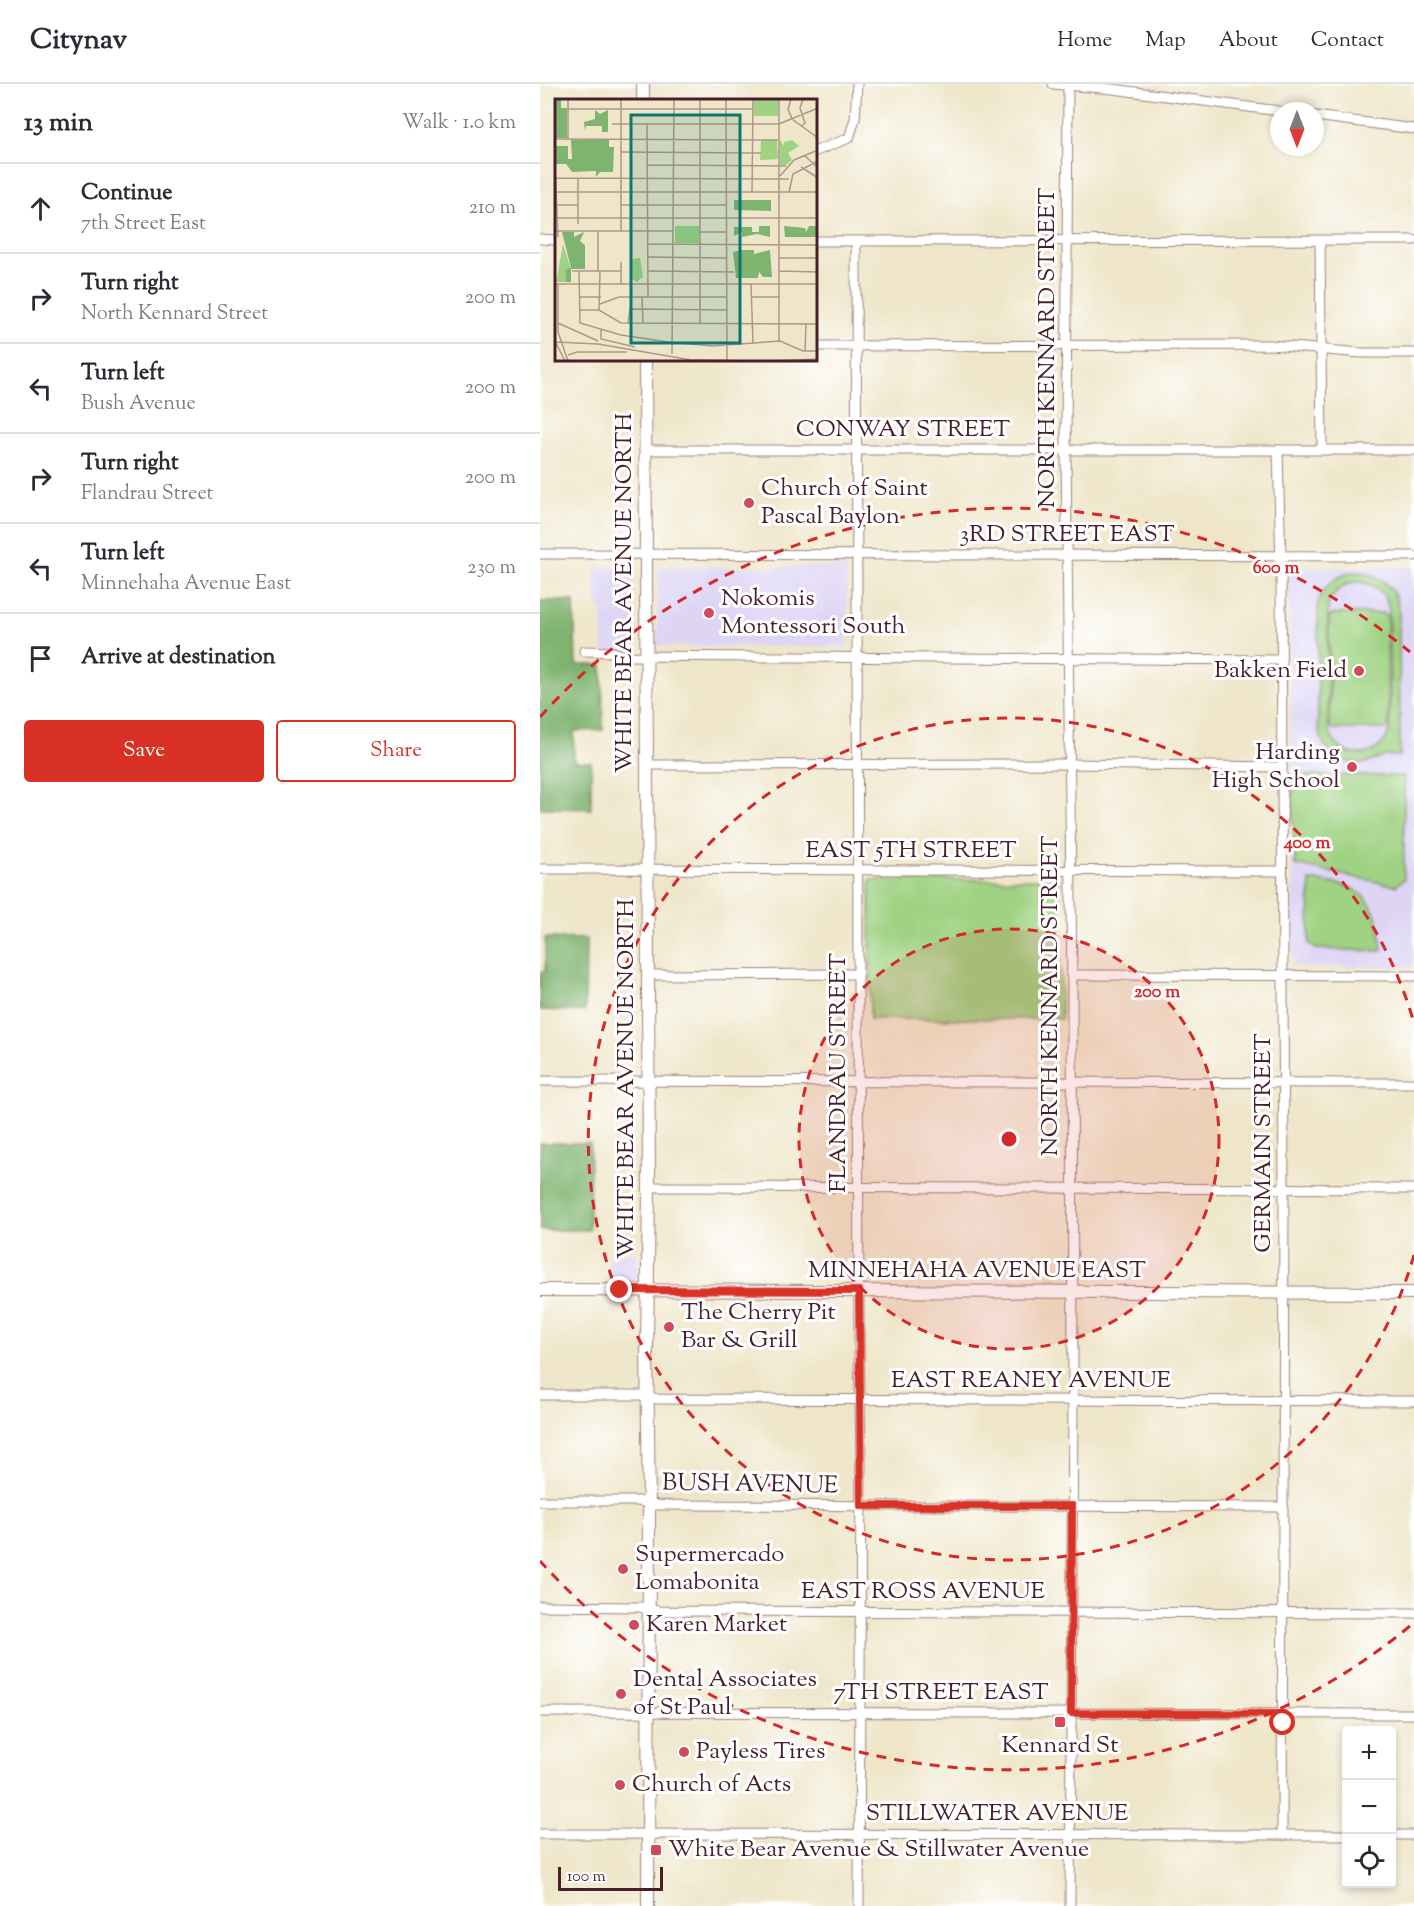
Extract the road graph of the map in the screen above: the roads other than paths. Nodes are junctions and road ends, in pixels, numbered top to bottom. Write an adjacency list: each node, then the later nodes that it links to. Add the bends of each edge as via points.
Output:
1 (857, 84): 7 (street, via 855,119 849,138)
2 (1053, 84): 3 (street)
3 (1068, 85): 4 (street); 10 (street, NORTH KENNARD STREET)
4 (1270, 110)
5 (1324, 117): 6 (street)
6 (1414, 129)
7 (818, 150)
8 (540, 239): 9 (street)
9 (555, 240)
10 (1067, 240): 11 (street); 14 (street); 15 (street, NORTH KENNARD STREET)
11 (1320, 240): 12 (street); 18 (street)
12 (1414, 240)
13 (818, 241): 14 (street)
14 (856, 241): 17 (street, FLANDRAU STREET)
15 (1067, 345): 17 (street); 18 (street, via 1270,345); 23 (street, NORTH KENNARD STREET)
16 (818, 346): 17 (street)
17 (856, 346): 22 (street, FLANDRAU STREET)
18 (1322, 349): 19 (street); 25 (street)
19 (1414, 353)
20 (645, 362): 21 (main road, WHITE BEAR AVENUE NORTH)
21 (645, 450): 22 (street, CONWAY STREET); 28 (main road, WHITE BEAR AVENUE NORTH)
22 (856, 450): 23 (street, CONWAY STREET); 29 (street, FLANDRAU STREET)
23 (1066, 450): 24 (street, CONWAY STREET); 30 (street, NORTH KENNARD STREET)
24 (1278, 450): 25 (street, CONWAY STREET); 31 (street, GERMAIN STREET)
25 (1322, 450): 26 (street, CONWAY STREET)
26 (1414, 450)
27 (540, 554): 28 (street, 3RD STREET EAST)
28 (646, 554): 29 (street, 3RD STREET EAST); 34 (main road, WHITE BEAR AVENUE NORTH)
29 (857, 554): 30 (street, 3RD STREET EAST); 35 (street, FLANDRAU STREET)
30 (1068, 555): 31 (street, 3RD STREET EAST); 36 (street, NORTH KENNARD STREET)
31 (1280, 555): 32 (street, 3RD STREET EAST); 37 (street, GERMAIN STREET)
32 (1414, 556)
33 (584, 651): 34 (street)
34 (646, 656): 35 (street); 40 (main road, WHITE BEAR AVENUE NORTH)
35 (857, 657): 36 (street); 38 (street, FLANDRAU STREET)
36 (1068, 658): 37 (street); 39 (street, NORTH KENNARD STREET)
37 (1280, 660): 41 (street, GERMAIN STREET)
38 (857, 764): 39 (street); 40 (street); 44 (street, FLANDRAU STREET)
39 (1069, 764): 41 (street); 45 (street, NORTH KENNARD STREET)
40 (648, 765): 43 (main road, WHITE BEAR AVENUE NORTH)
41 (1282, 767): 46 (street, GERMAIN STREET)
42 (540, 869): 43 (street, EAST 5TH STREET)
43 (647, 869): 44 (street, EAST 5TH STREET); 48 (main road, WHITE BEAR AVENUE NORTH)
44 (858, 870): 45 (street, EAST 5TH STREET); 47 (street, FLANDRAU STREET)
45 (1069, 870): 46 (street, EAST 5TH STREET); 49 (street, NORTH KENNARD STREET)
46 (1282, 871): 50 (street, GERMAIN STREET)
47 (858, 974): 48 (street); 53 (street, FLANDRAU STREET)
48 (647, 975): 54 (main road, WHITE BEAR AVENUE NORTH)
49 (1071, 975): 50 (street); 55 (street, NORTH KENNARD STREET)
50 (1282, 976): 51 (street); 56 (street, GERMAIN STREET)
51 (1414, 976)
52 (540, 1080): 54 (street)
53 (858, 1080): 54 (street); 55 (street); 59 (street, FLANDRAU STREET)
54 (649, 1081): 58 (main road, WHITE BEAR AVENUE NORTH)
55 (1071, 1082): 56 (street); 60 (street, NORTH KENNARD STREET)
56 (1283, 1082): 57 (street); 61 (street, GERMAIN STREET)
57 (1414, 1083)
58 (649, 1187): 59 (street); 64 (main road, WHITE BEAR AVENUE NORTH)
59 (858, 1188): 60 (street); 65 (street, FLANDRAU STREET)
60 (1072, 1188): 61 (street); 66 (street, NORTH KENNARD STREET)
61 (1284, 1189): 62 (street); 67 (street, GERMAIN STREET)
62 (1414, 1189)
63 (540, 1290): 64 (main road, MINNEHAHA AVENUE EAST)
64 (649, 1290): 65 (main road, MINNEHAHA AVENUE EAST); 70 (main road, WHITE BEAR AVENUE NORTH)
65 (859, 1291): 66 (main road, MINNEHAHA AVENUE EAST); 71 (street, FLANDRAU STREET)
66 (1072, 1292): 67 (main road, MINNEHAHA AVENUE EAST); 72 (street, NORTH KENNARD STREET)
67 (1284, 1293): 68 (main road, MINNEHAHA AVENUE EAST); 73 (street, GERMAIN STREET)
68 (1414, 1293)
69 (540, 1395): 70 (street, EAST REANEY AVENUE)
70 (649, 1398): 71 (street, EAST REANEY AVENUE); 76 (main road, WHITE BEAR AVENUE NORTH)
71 (861, 1400): 72 (street, EAST REANEY AVENUE); 77 (street, FLANDRAU STREET)
72 (1072, 1400): 73 (street, EAST REANEY AVENUE); 78 (street, NORTH KENNARD STREET)
73 (1283, 1401): 74 (street, EAST REANEY AVENUE); 79 (street, GERMAIN STREET)
74 (1414, 1401)
75 (540, 1501): 76 (street, BUSH AVENUE)
76 (649, 1503): 77 (street, BUSH AVENUE); 81 (main road, WHITE BEAR AVENUE NORTH)
77 (861, 1506): 78 (street, BUSH AVENUE); 82 (street, FLANDRAU STREET)
78 (1072, 1506): 79 (street, BUSH AVENUE); 83 (street, NORTH KENNARD STREET)
79 (1283, 1507): 84 (street, GERMAIN STREET)
80 (540, 1606): 81 (street, EAST ROSS AVENUE)
81 (649, 1609): 82 (street, EAST ROSS AVENUE); 88 (main road, WHITE BEAR AVENUE NORTH)
82 (860, 1611): 83 (street, EAST ROSS AVENUE); 87 (street, FLANDRAU STREET)
83 (1071, 1612): 84 (street, EAST ROSS AVENUE); 89 (street, NORTH KENNARD STREET)
84 (1283, 1613): 85 (street, EAST ROSS AVENUE); 90 (street, GERMAIN STREET)
85 (1414, 1613)
86 (540, 1712): 88 (street, 7TH STREET EAST)
87 (860, 1712): 88 (street, 7TH STREET EAST); 89 (street, 7TH STREET EAST); 92 (street, FLANDRAU STREET)
88 (649, 1713): 94 (main road, WHITE BEAR AVENUE NORTH)
89 (1071, 1713): 90 (street, 7TH STREET EAST); 95 (street, NORTH KENNARD STREET)
90 (1283, 1714): 91 (street, 7TH STREET EAST); 96 (street, GERMAIN STREET)
91 (1414, 1714)
92 (859, 1833): 94 (street, STILLWATER AVENUE); 95 (street, STILLWATER AVENUE); 101 (street, FLANDRAU STREET)
93 (540, 1834): 94 (street, STILLWATER AVENUE)
94 (648, 1834): 100 (main road, WHITE BEAR AVENUE NORTH)
95 (1071, 1834): 96 (street, STILLWATER AVENUE); 102 (street, NORTH KENNARD STREET)
96 (1282, 1835): 97 (street, STILLWATER AVENUE)
97 (1342, 1835)
98 (1396, 1835): 99 (street)
99 (1414, 1835)
100 (648, 1906)
101 (859, 1906)
102 (1070, 1906)

